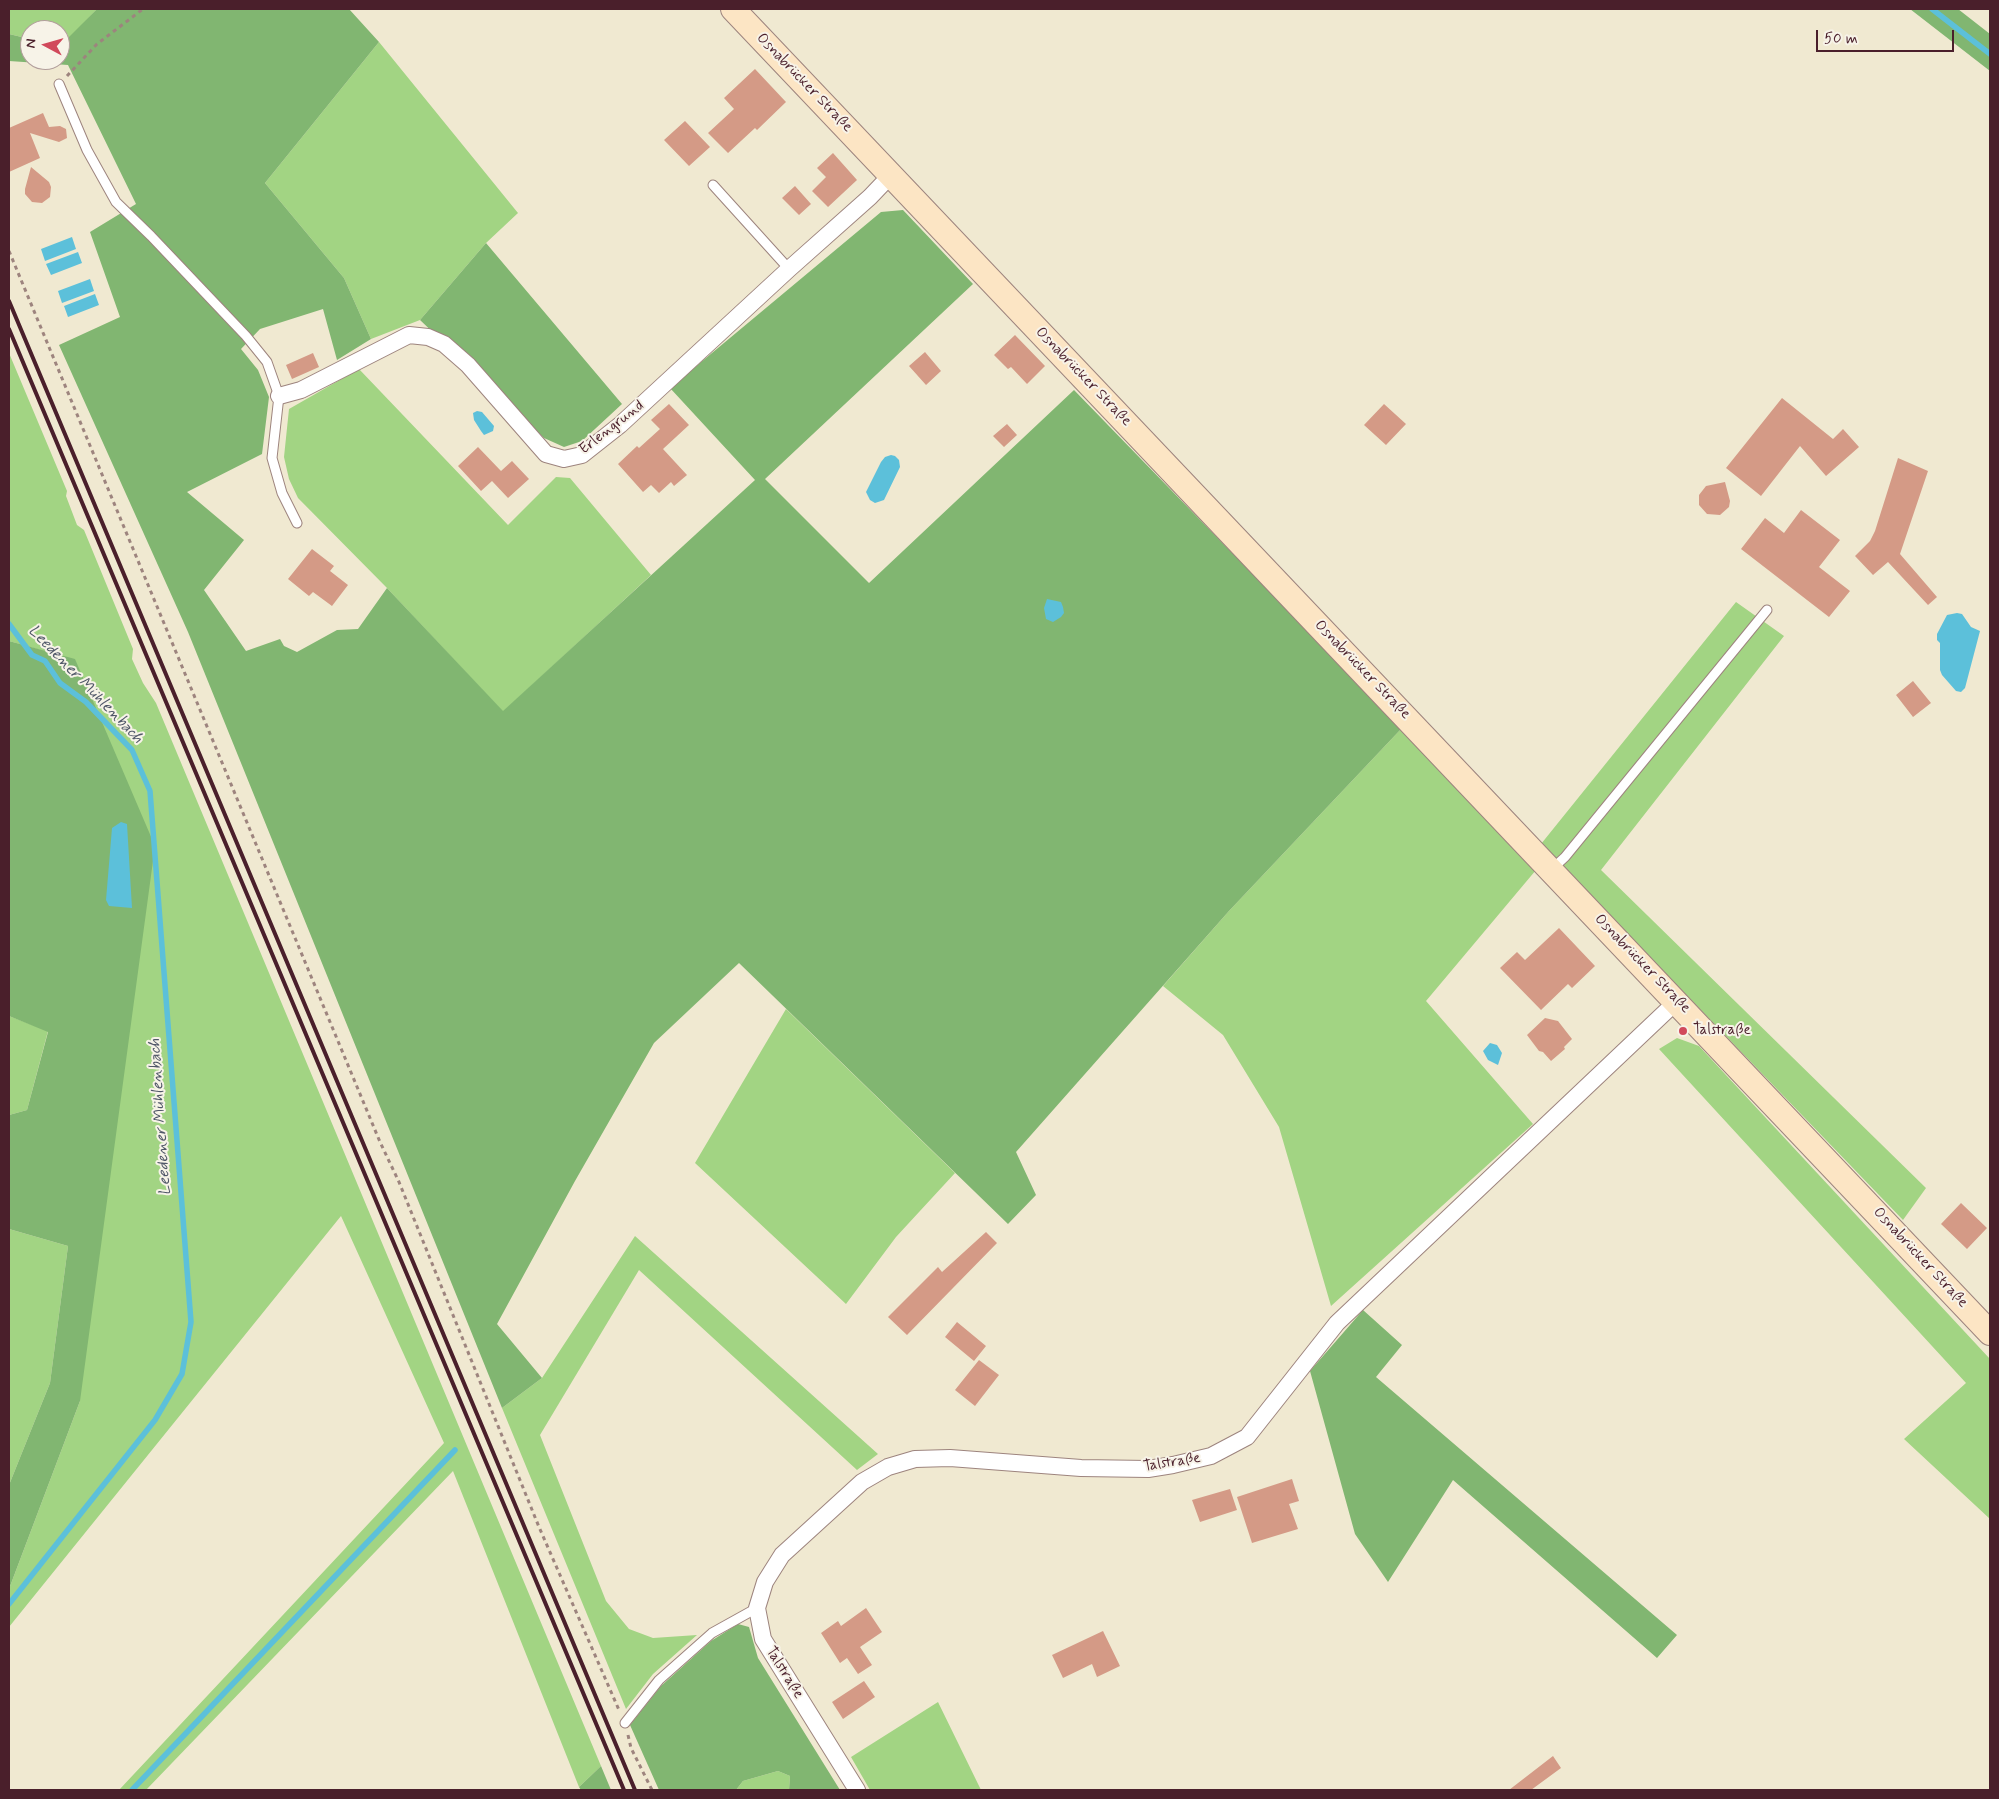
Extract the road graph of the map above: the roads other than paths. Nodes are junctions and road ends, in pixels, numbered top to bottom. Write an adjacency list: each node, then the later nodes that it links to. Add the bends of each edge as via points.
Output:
1 (733, 9): 3 (main road, Osnabrücker Straße)
2 (59, 84): 6 (lane, via 87,150 116,202 246,336 267,362)
3 (891, 175): 5 (street, Erlengrund); 9 (main road, Osnabrücker Straße)
4 (712, 185): 5 (lane)
5 (789, 269): 6 (street, Erlengrund, via 620,425 582,455 564,459 546,454 468,365 444,344 428,337 409,335 301,390)
6 (279, 396): 7 (lane, via 272,458 282,494)
7 (298, 524)
8 (1767, 610): 9 (lane)
9 (1552, 870): 10 (main road, Osnabrücker Straße)
10 (1677, 1001): 11 (main road, Osnabrücker Straße); 12 (street, Talstraße, via 1338,1324 1247,1437 1212,1456 1148,1469 1081,1468 950,1458 914,1459 888,1467 862,1482 782,1555 765,1582)
11 (1990, 1333)
12 (757, 1608): 13 (lane, via 712,1633 660,1680); 14 (street, Talstraße, via 763,1638)
13 (625, 1724)
14 (857, 1790)

